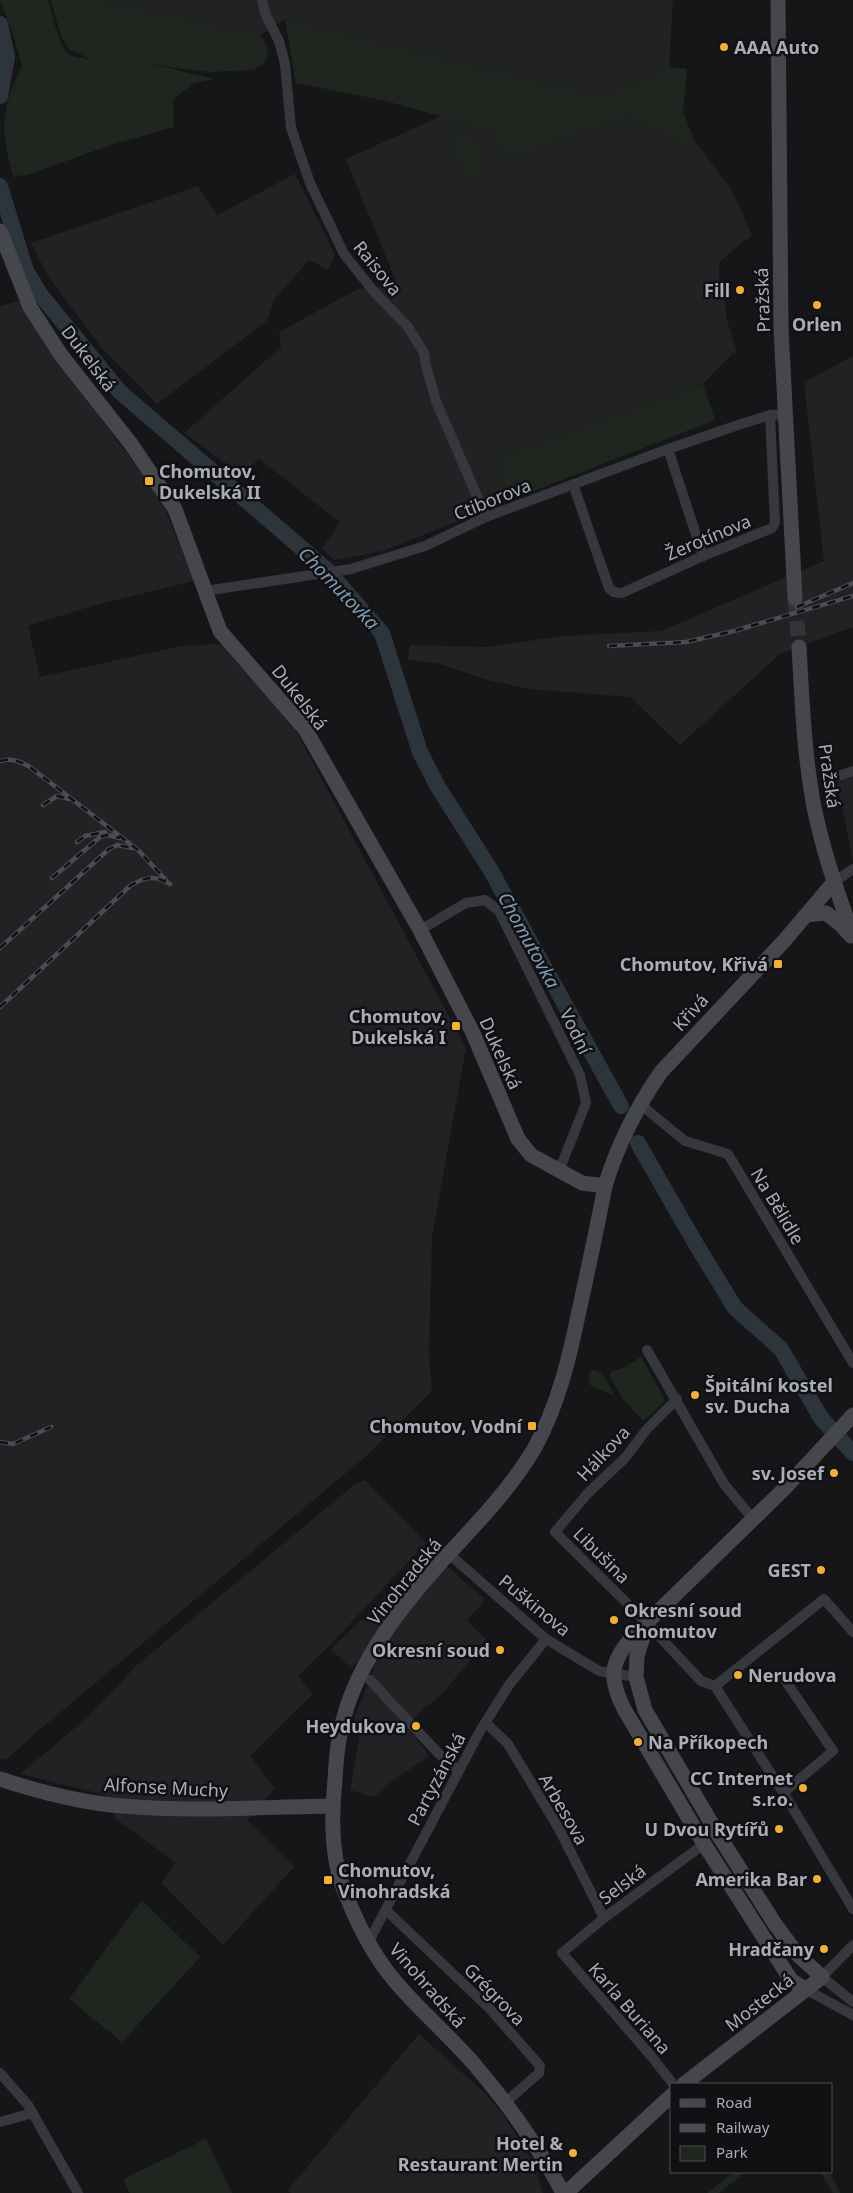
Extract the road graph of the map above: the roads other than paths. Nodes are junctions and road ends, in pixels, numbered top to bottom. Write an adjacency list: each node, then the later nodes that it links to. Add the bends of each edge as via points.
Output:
1 (262, 0): 7 (street, Raisova, via 285,64 292,128 310,183 344,254 375,293 408,326 424,353 436,401)
2 (778, 0): 4 (street, Pražská)
3 (0, 231): 9 (street, Dukelská, via 30,307 61,356 130,444 175,509)
4 (778, 414): 5 (street, Ctiborova); 8 (street, Žerotínova, via 775,523 772,528); 10 (street, Pražská)
5 (668, 449): 6 (street, Ctiborova); 8 (street)
6 (572, 484): 7 (street, Ctiborova); 8 (street, Žerotínova, via 609,588 614,592 622,593)
7 (486, 517): 9 (street, Ctiborova, via 425,546 351,569)
8 (703, 556)
9 (205, 590): 17 (street, Dukelská, via 220,631 305,728)
10 (795, 598)
11 (799, 647): 15 (street, Pražská, via 810,780)
12 (853, 771): 13 (street)
13 (839, 776)
14 (853, 869): 15 (street)
15 (834, 882): 16 (street, Křivá); 18 (street, Pražská)
16 (806, 915): 18 (street, via 826,914); 19 (street, Křivá, via 661,1072)
17 (420, 930): 20 (street, Dukelská, via 472,1031 518,1139 531,1156); 20 (street, Vodní, via 466,903 485,900 499,911 580,1075 586,1103)
18 (853, 937)
19 (640, 1104): 21 (street, Křivá, via 620,1144); 23 (street, Na Bělidle, via 685,1141 728,1154)
20 (559, 1171): 21 (street, Dukelská, via 582,1183)
21 (606, 1186): 28 (street, Vinohradská, via 557,1398 527,1458 493,1508)
22 (647, 1350): 24 (street)
23 (853, 1364)
24 (677, 1399): 26 (street, via 724,1484); 27 (street, Hálkova)
25 (849, 1421): 26 (street)
26 (753, 1519): 29 (street)
27 (555, 1532): 29 (street, Libušina)
28 (449, 1554): 31 (street, Puškinova); 41 (street, Vinohradská, via 389,1626 361,1674 344,1718)
29 (647, 1623): 32 (street, via 620,1651); 33 (street, via 637,1656); 36 (street, Libušina, via 701,1682)
30 (853, 1632): 36 (street, via 824,1599)
31 (546, 1639): 32 (street, Puškinova, via 586,1665); 37 (street, Partyzánská, via 509,1685)
32 (612, 1674): 33 (street, Puškinova); 42 (street, via 624,1709)
33 (636, 1677): 49 (street, via 645,1710 719,1836 797,1954)
34 (370, 1680): 38 (street)
35 (785, 1680): 40 (street, via 833,1751)
36 (715, 1686): 40 (street)
37 (486, 1723): 38 (street, Partyzánská); 45 (street, Arbesova, via 508,1744 559,1829)
38 (458, 1770): 44 (street, Partyzánská)
39 (0, 1780): 41 (street, Alfonse Muchy, via 51,1794 121,1806 219,1809)
40 (783, 1793): 43 (street)
41 (332, 1806): 46 (street, Vinohradská, via 340,1878)
42 (704, 1844): 45 (street, Selská); 50 (street, via 791,1980)
43 (853, 1909)
44 (387, 1911): 46 (street, Partyzánská); 57 (street, Grégrova, via 490,2009 540,2066 539,2072)
45 (604, 1918): 48 (street, Selská)
46 (368, 1943): 57 (street, Vinohradská, via 396,1982)
47 (853, 1945): 49 (street, Mostecká)
48 (562, 1953): 54 (street, Karla Buriana)
49 (822, 1977): 50 (street, Mostecká); 51 (street)
50 (805, 1989): 52 (street); 55 (street, Mostecká)
51 (853, 2002)
52 (853, 2015)
53 (0, 2073): 58 (street)
54 (673, 2083)
55 (685, 2083)
56 (670, 2097): 61 (street)
57 (506, 2102): 61 (street, Vinohradská)
58 (33, 2113): 59 (street); 60 (street)
59 (0, 2122)
60 (78, 2193)
61 (565, 2193)

